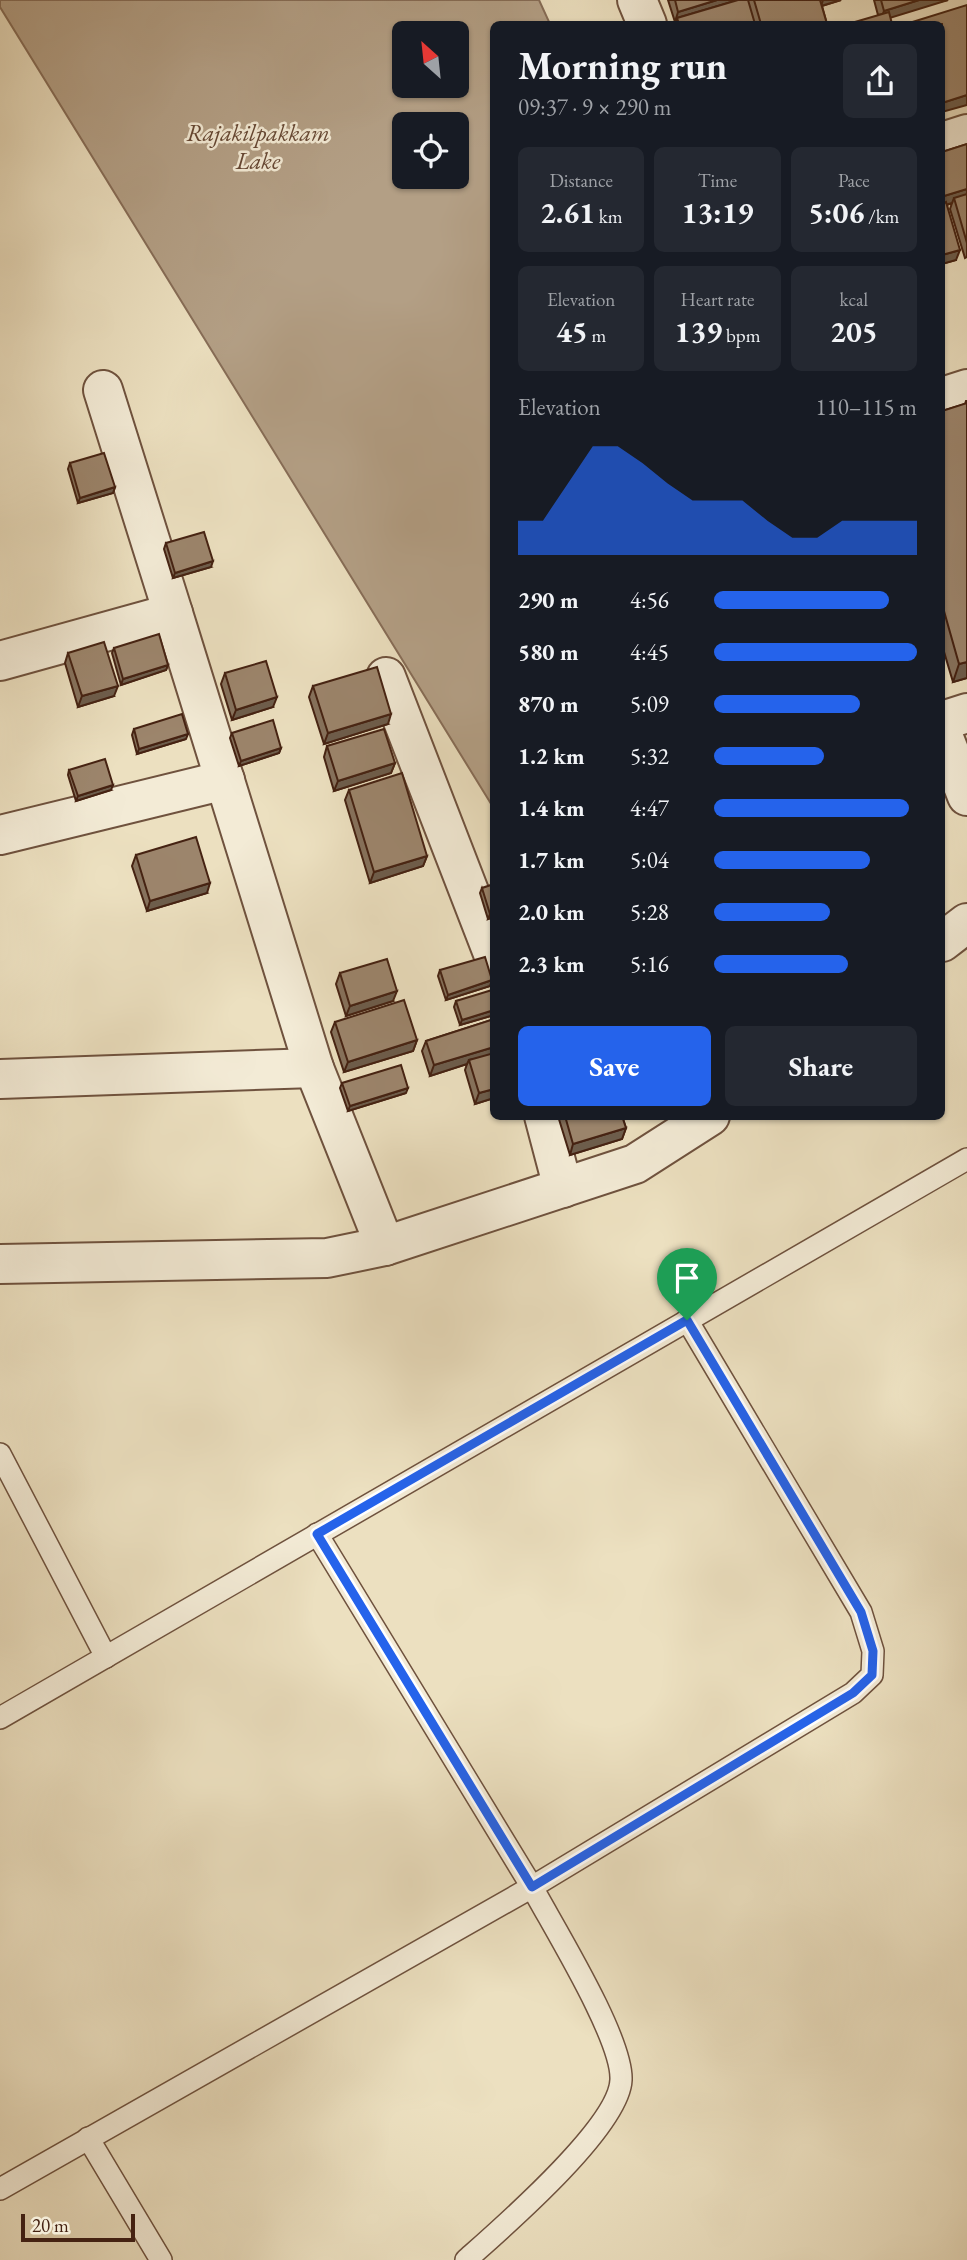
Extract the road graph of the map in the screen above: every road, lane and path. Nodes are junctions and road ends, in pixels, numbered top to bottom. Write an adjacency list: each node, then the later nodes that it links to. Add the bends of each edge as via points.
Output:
1 (637, 0): 2 (street)
2 (646, 21)
3 (967, 134): 4 (street)
4 (945, 141)
5 (967, 389): 7 (street)
6 (103, 390): 8 (street)
7 (945, 396)
8 (173, 613): 9 (street); 14 (street)
9 (0, 662)
10 (386, 677): 19 (street)
11 (967, 713): 12 (street)
12 (945, 720)
13 (945, 741): 15 (street)
14 (225, 780): 16 (street); 20 (street)
15 (967, 796)
16 (0, 835)
17 (967, 923): 18 (street)
18 (945, 940)
19 (490, 946)
20 (314, 1068): 21 (street); 26 (street)
21 (0, 1079)
22 (545, 1120): 25 (street)
23 (704, 1120): 25 (street, via 635,1164)
24 (967, 1160): 28 (lane)
25 (563, 1188): 26 (street)
26 (384, 1246): 27 (street, via 327,1258)
27 (0, 1265)
28 (687, 1320): 30 (lane); 33 (lane, via 861,1612 873,1651 872,1675 853,1693)
29 (0, 1454): 31 (lane)
30 (317, 1534): 31 (lane); 33 (lane)
31 (106, 1657): 32 (lane)
32 (0, 1718)
33 (532, 1887): 34 (lane); 37 (lane, via 608,2030 619,2057 618,2097 601,2125 517,2215)
34 (88, 2138): 35 (lane); 36 (lane)
35 (0, 2189)
36 (161, 2260)
37 (466, 2260)

